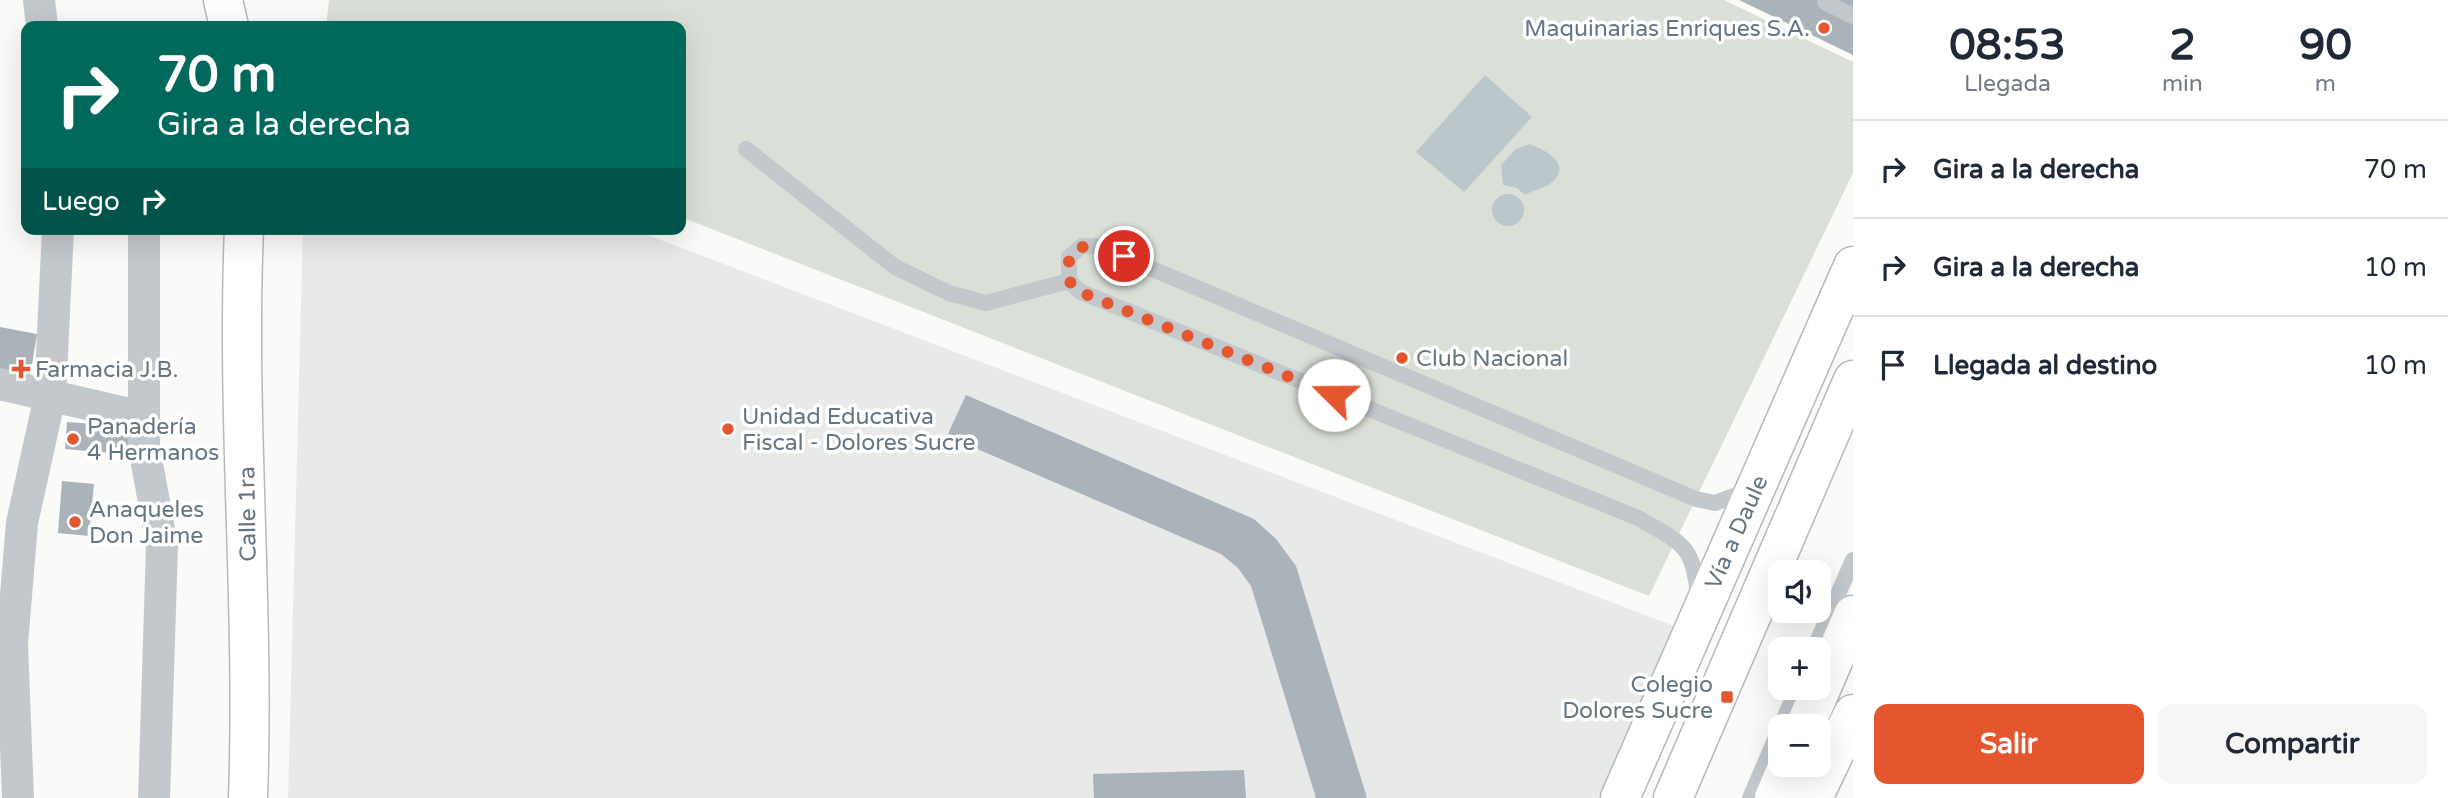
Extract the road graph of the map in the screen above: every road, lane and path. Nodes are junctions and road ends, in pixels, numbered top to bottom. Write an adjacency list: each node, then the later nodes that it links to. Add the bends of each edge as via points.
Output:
1 (39, 0): 5 (street)
2 (223, 0): 6 (main road)
3 (1825, 2): 4 (lane)
4 (1853, 16)
5 (41, 21)
6 (228, 21)
7 (746, 149): 12 (lane, via 895,267 949,293 986,303)
8 (58, 235): 15 (street)
9 (144, 235): 17 (street)
10 (244, 235): 33 (main road, Calle 1ra, via 252,690)
11 (1853, 266): 18 (main road, Vía a Daule)
12 (1069, 281): 18 (lane, via 1069,257 1082,246 1098,246 1696,499 1715,503); 23 (lane, via 1080,292 1638,519 1676,540 1689,554 1696,568)
13 (1853, 380): 35 (main road, Vía a Daule)
14 (0, 384): 15 (street)
15 (50, 396): 17 (street); 19 (street)
16 (1853, 411): 20 (lane)
17 (143, 417): 32 (street, via 162,546)
18 (1758, 486): 23 (main road, Vía a Daule)
19 (11, 522): 26 (street)
20 (1787, 560)
21 (1853, 560): 25 (lane)
22 (1768, 604): 36 (lane)
23 (1699, 614): 34 (main road, Vía a Daule)
24 (1853, 615): 27 (main road)
25 (1819, 637)
26 (6, 644): 31 (street)
27 (1810, 714)
28 (1853, 715): 39 (main road)
29 (1768, 755): 37 (lane)
30 (1783, 777): 38 (main road)
31 (18, 798)
32 (154, 798)
33 (248, 798)
34 (1620, 798)
35 (1673, 798)
36 (1685, 798)
37 (1750, 798)
38 (1774, 798)
39 (1813, 798)

